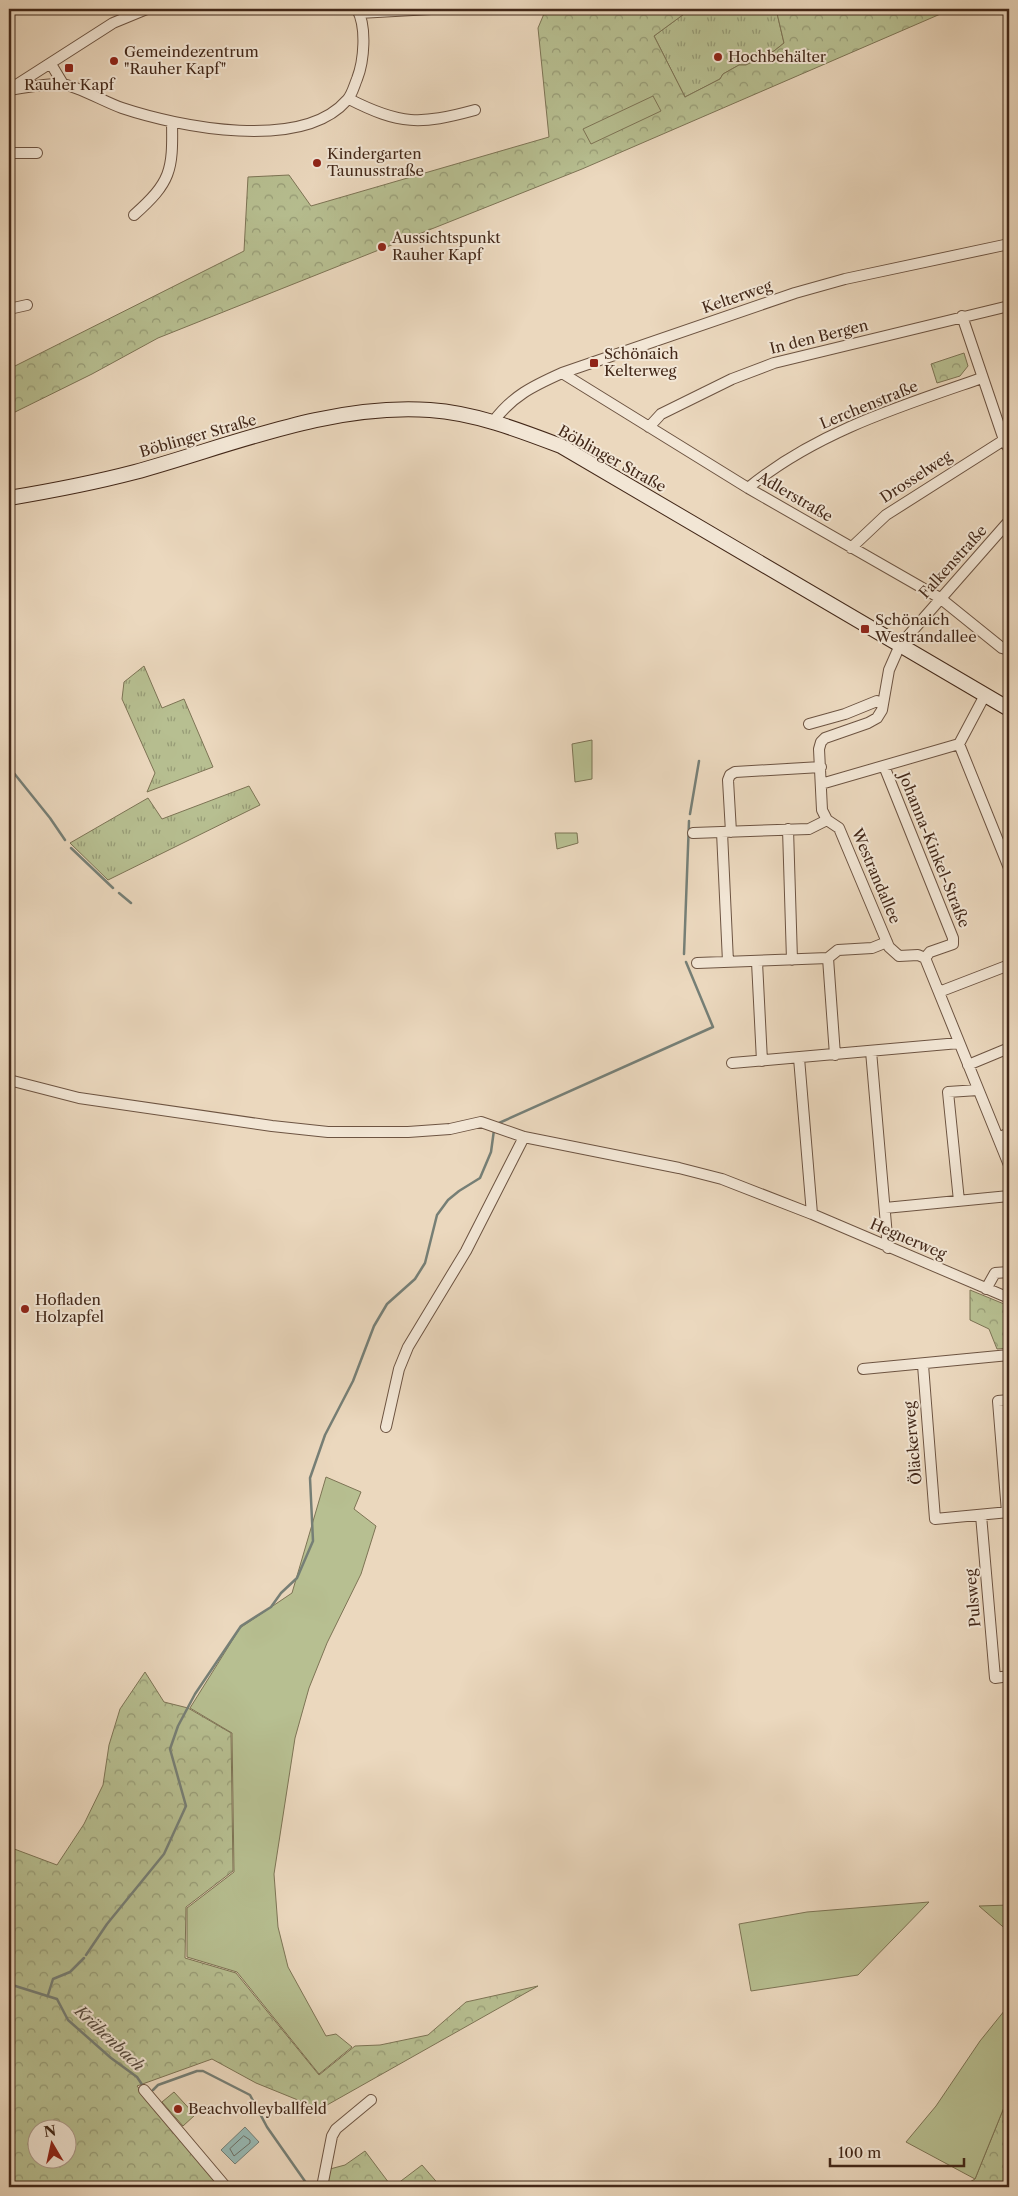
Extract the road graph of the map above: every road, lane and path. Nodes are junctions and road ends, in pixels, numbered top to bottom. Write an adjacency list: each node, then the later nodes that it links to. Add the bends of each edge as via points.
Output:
1 (147, 9): 4 (street, via 113,23)
2 (431, 9): 3 (street)
3 (358, 11): 7 (street, via 363,40 362,65)
4 (51, 64): 5 (street); 6 (street)
5 (63, 84): 6 (street); 9 (street, via 121,107)
6 (9, 90)
7 (349, 99): 8 (street, via 377,113 404,120 438,120); 9 (street, via 321,120 302,126 225,130)
8 (475, 110)
9 (172, 122): 12 (street, via 172,159 163,187)
10 (37, 153): 11 (street)
11 (9, 154)
12 (134, 215)
13 (1009, 244): 18 (street, Kelterweg, via 795,293)
14 (27, 305): 16 (street)
15 (1009, 306): 17 (street, In den Bergen)
16 (9, 309)
17 (962, 316): 19 (street); 21 (street, In den Bergen, via 774,363 732,379 661,414)
18 (562, 373): 20 (street, Kelterweg, via 527,389 502,409); 21 (street, Adlerstraße)
19 (982, 378): 22 (street); 24 (street, Lerchenstraße, via 859,422 769,470)
20 (493, 422): 25 (main road, Böblinger Straße, via 430,410 348,414 270,432 112,478); 29 (main road, Böblinger Straße, via 561,446)
21 (649, 427): 24 (street, Adlerstraße)
22 (1004, 440): 23 (street); 27 (street, Drosselweg, via 886,515)
23 (1009, 449)
24 (748, 488): 27 (street, Adlerstraße)
25 (9, 498)
26 (1009, 521): 28 (street, Falkenstraße)
27 (851, 548): 28 (street, Adlerstraße)
28 (940, 598): 29 (street, Falkenstraße); 30 (street, Adlerstraße, via 1002,648)
29 (900, 645): 31 (main road, Böblinger Straße); 36 (street, via 889,670 882,710 877,718 825,738 819,749)
30 (1009, 650)
31 (985, 695): 33 (main road, Böblinger Straße); 35 (street)
32 (877, 701): 34 (street)
33 (1009, 709)
34 (809, 724)
35 (958, 744): 37 (street); 43 (street)
36 (821, 766): 38 (street); 41 (street, via 730,775)
37 (884, 766): 38 (street); 47 (street, Johanna-Kinkel-Straße, via 953,938 953,944 930,952)
38 (821, 784): 39 (street, via 822,810)
39 (826, 820): 40 (street, via 809,829); 45 (street, Westrandallee, via 839,828)
40 (788, 830): 41 (street); 48 (street)
41 (727, 832): 42 (street); 49 (street)
42 (693, 833)
43 (1005, 844): 44 (street)
44 (1009, 868)
45 (888, 942): 46 (street, via 872,948 838,950); 47 (street, Westrandallee, via 899,956)
46 (828, 958): 48 (street); 57 (street)
47 (926, 958): 53 (street)
48 (792, 960): 50 (street)
49 (728, 962): 50 (street); 51 (street)
50 (757, 962): 59 (street)
51 (697, 963)
52 (1009, 965): 53 (street)
53 (939, 992): 54 (street)
54 (959, 1044): 56 (street); 61 (street)
55 (1009, 1048): 61 (street)
56 (871, 1051): 57 (street); 70 (street)
57 (835, 1055): 58 (street)
58 (799, 1058): 59 (street); 71 (street)
59 (762, 1061): 60 (street)
60 (732, 1063)
61 (968, 1065): 63 (street)
62 (9, 1080): 65 (street, Hegnerweg, via 78,1098 272,1126 364,1133 450,1129 481,1122)
63 (978, 1090): 66 (street); 69 (street, via 948,1092)
64 (1009, 1133): 66 (street)
65 (524, 1137): 71 (street, Hegnerweg, via 722,1179); 80 (street, via 466,1251 408,1347 399,1369)
66 (998, 1138): 67 (street)
67 (1009, 1165)
68 (1009, 1196): 69 (street)
69 (959, 1201): 70 (street)
70 (886, 1208): 72 (street)
71 (812, 1214): 72 (street, Hegnerweg)
72 (888, 1248): 74 (street, Hegnerweg)
73 (1009, 1272): 74 (street, via 995,1273)
74 (986, 1289): 75 (street, Hegnerweg)
75 (1009, 1298)
76 (1009, 1355): 77 (street)
77 (923, 1365): 78 (street); 82 (street, Öläckerweg, via 935,1519)
78 (863, 1369)
79 (1009, 1400): 81 (street, via 998,1401)
80 (386, 1427)
81 (1008, 1512): 82 (street)
82 (981, 1515): 83 (street, Pulsweg, via 994,1678)
83 (1009, 1676)
84 (144, 2090): 86 (street)
85 (371, 2100): 87 (street, via 332,2136)
86 (226, 2187)
87 (322, 2187)

